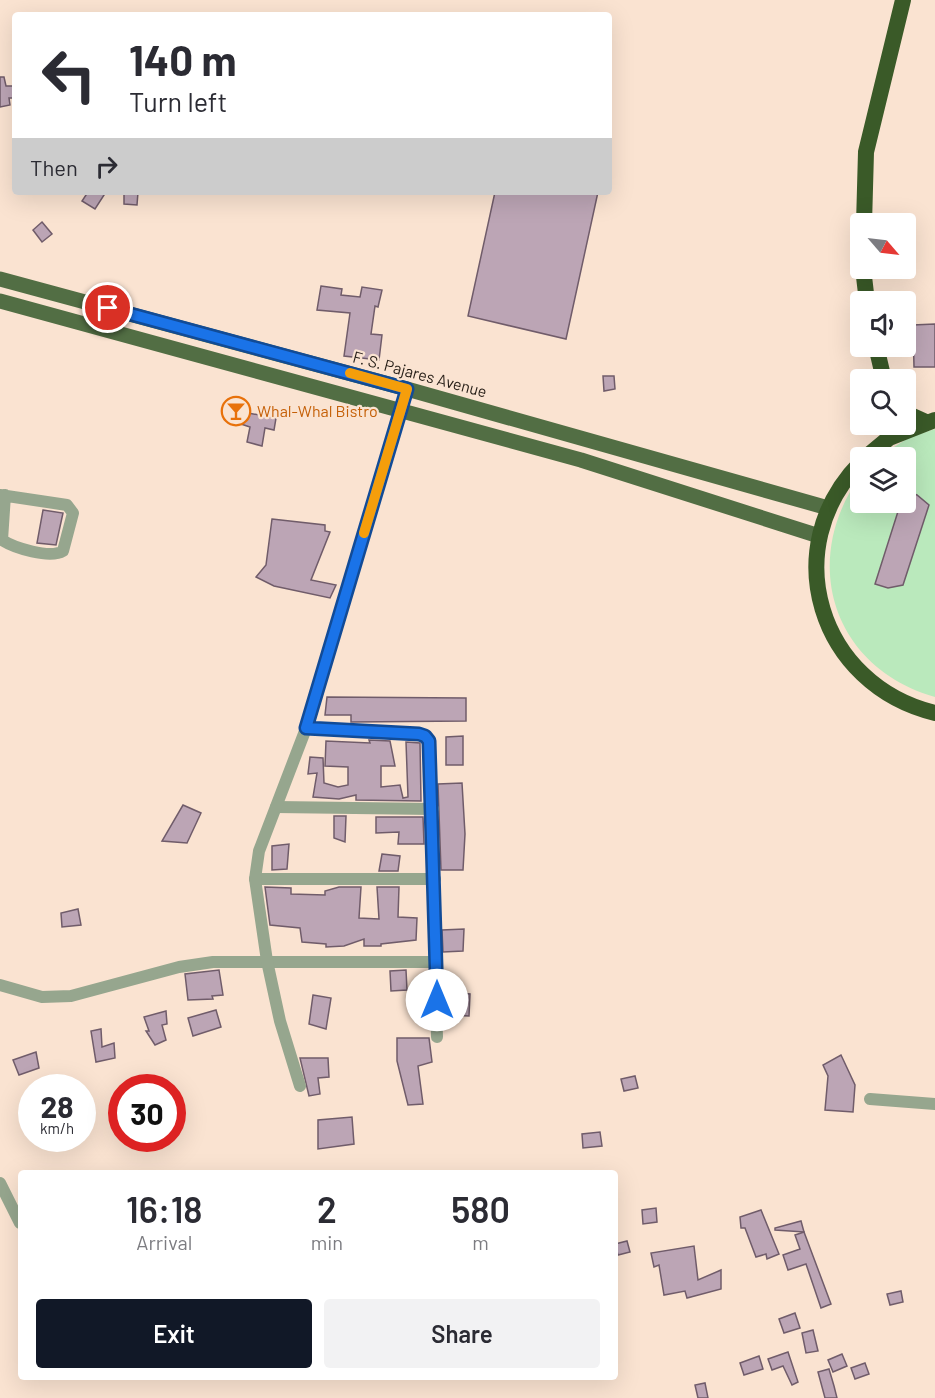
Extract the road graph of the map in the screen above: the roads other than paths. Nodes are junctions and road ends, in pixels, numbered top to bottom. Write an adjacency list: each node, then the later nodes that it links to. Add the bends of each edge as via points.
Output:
1 (903, 0): 2 (highway, via 867,152)
2 (864, 213)
3 (0, 279): 5 (main road, F. S. Pajares Avenue)
4 (0, 301): 6 (main road)
5 (280, 354): 6 (main road); 7 (main road, F. S. Pajares Avenue)
6 (275, 376): 8 (main road)
7 (407, 389): 8 (street); 14 (main road, F. S. Pajares Avenue)
8 (401, 411): 15 (main road, via 581,460); 17 (street)
9 (916, 416): 10 (highway)
10 (931, 421): 11 (highway, via 898,434)
11 (879, 447)
12 (850, 473): 14 (highway)
13 (2, 495): 13 (street, via 2,540 55,555 63,551 73,513 67,505)
14 (828, 508): 15 (highway)
15 (819, 536): 16 (highway, via 818,590 835,641 870,682 892,697)
16 (935, 713)
17 (306, 728): 18 (street); 19 (street, via 425,736 430,747)
18 (276, 807): 19 (street); 20 (street, via 258,851)
19 (433, 809): 21 (street)
20 (255, 879): 21 (street); 22 (street)
21 (435, 879): 23 (street)
22 (267, 961): 23 (street); 24 (street, via 178,967 70,996 42,997); 26 (street)
23 (437, 962): 25 (street)
24 (0, 985)
25 (437, 1037)
26 (300, 1086)
27 (870, 1099): 28 (street)
28 (935, 1104)
29 (0, 1183): 30 (street)
30 (18, 1219)

